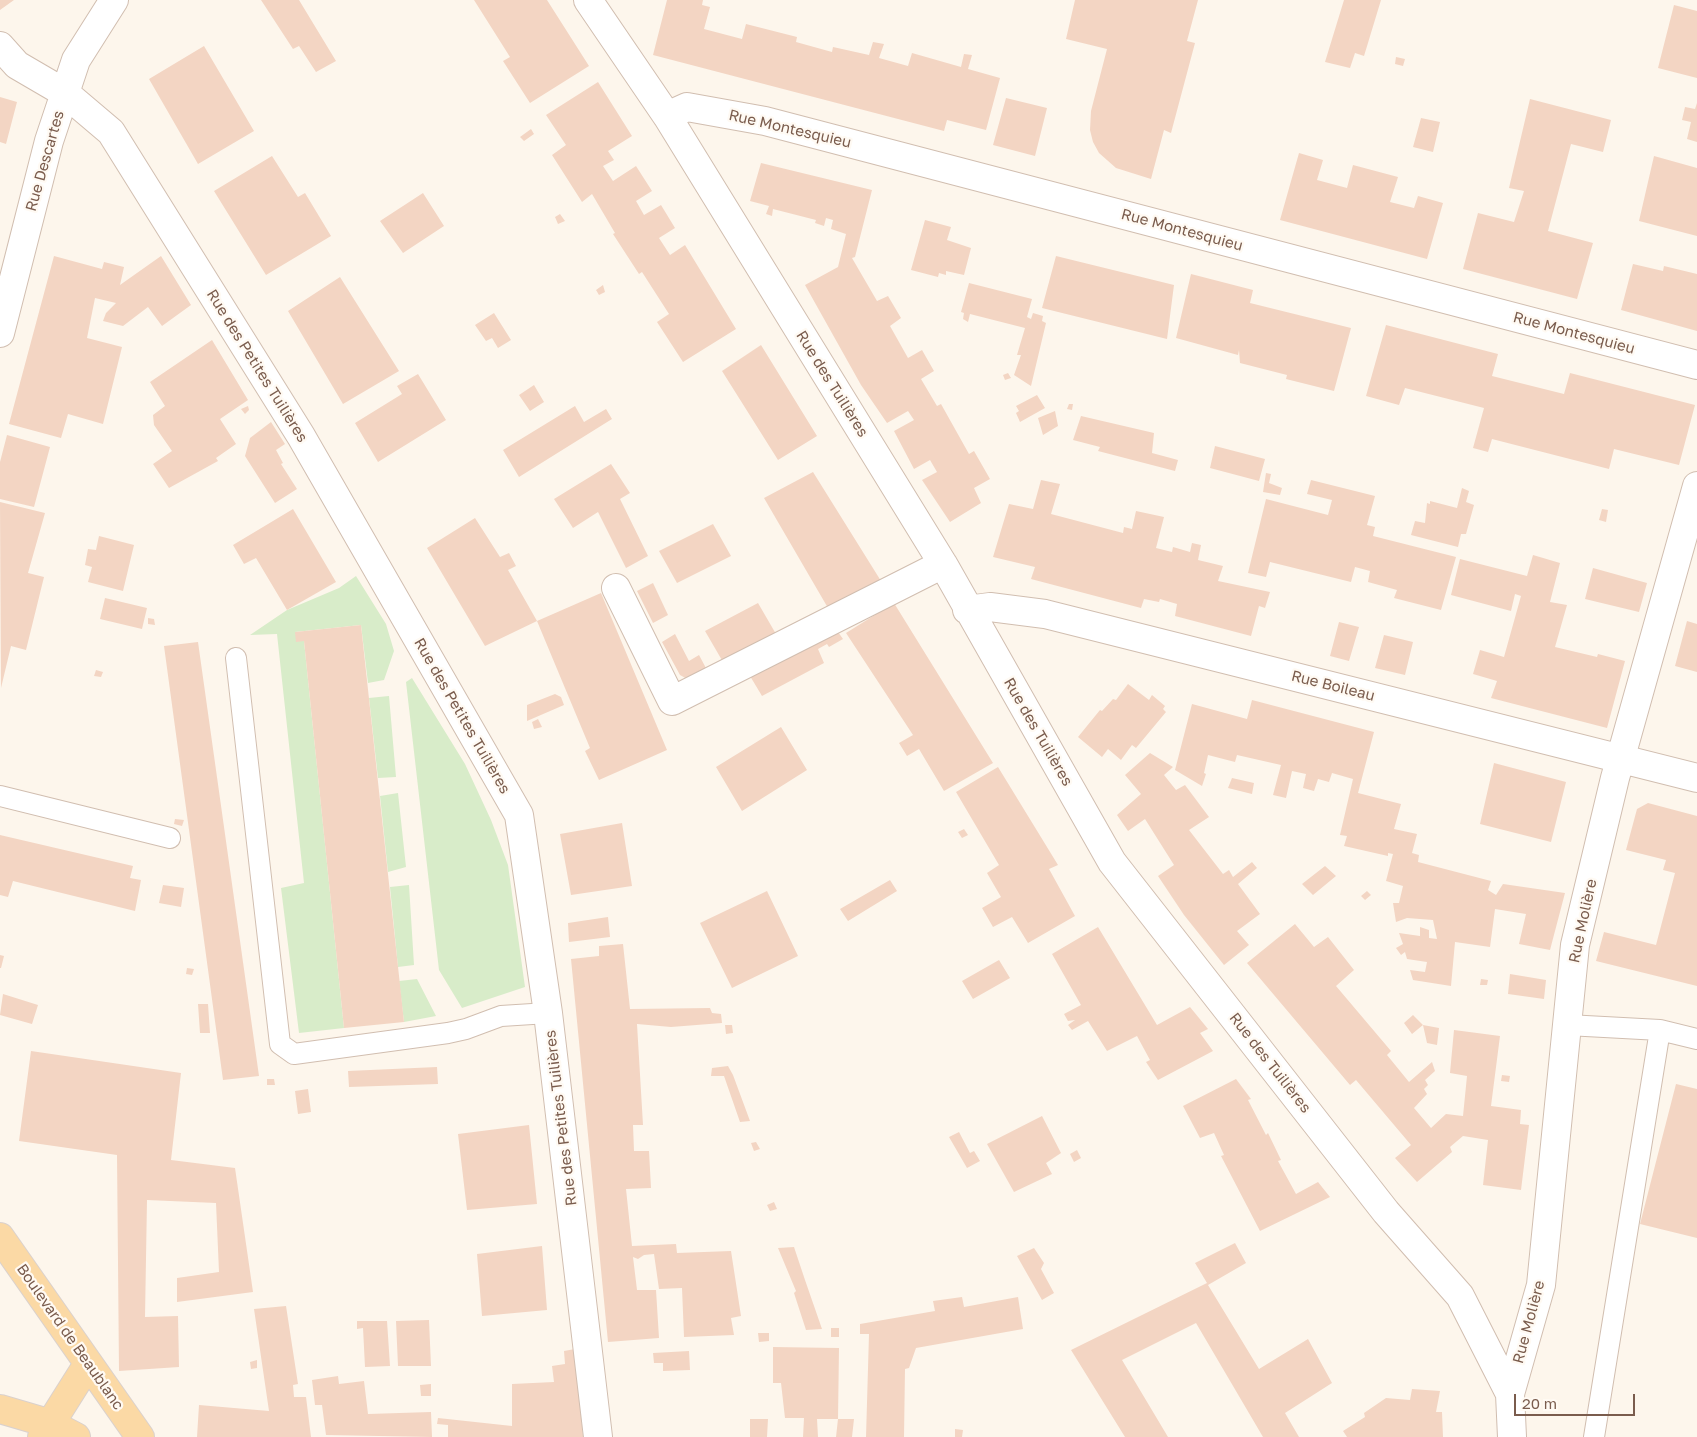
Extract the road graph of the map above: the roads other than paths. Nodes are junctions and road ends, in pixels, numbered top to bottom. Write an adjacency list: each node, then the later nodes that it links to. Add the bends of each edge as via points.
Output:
1 (114, 0): 4 (street, Rue Descartes, via 76,60)
2 (588, 0): 5 (street, Rue des Tuilières)
3 (0, 46): 4 (street, Rue des Petites Tuilières, via 17,66)
4 (65, 93): 6 (street, Rue Descartes, via 49,142); 17 (street, Rue des Petites Tuilières, via 111,132 301,436 519,815)
5 (667, 116): 7 (street, Rue Montesquieu, via 687,107 765,121); 9 (street, Rue des Tuilières)
6 (0, 333)
7 (1697, 365)
8 (1697, 486): 13 (street, Rue Molière)
9 (943, 564): 10 (street, via 672,700); 11 (street, Rue des Tuilières)
10 (616, 588)
11 (967, 610): 13 (street, Rue Boileau, via 990,608 1045,614); 23 (street, Rue des Tuilières, via 1112,862 1386,1212 1460,1296)
12 (236, 658): 17 (lane, via 280,1044 294,1054 448,1033 501,1016)
13 (1621, 758): 14 (street, Rue Boileau); 18 (street, Rue Molière, via 1575,945)
14 (1697, 778)
15 (0, 796): 16 (lane)
16 (170, 838)
17 (548, 1013): 28 (street, Rue des Petites Tuilières)
18 (1568, 1025): 19 (lane); 23 (street, Rue Molière, via 1541,1285)
19 (1660, 1030): 20 (lane); 30 (lane)
20 (1697, 1039)
21 (0, 1236): 22 (main road, Boulevard de Beaublanc)
22 (88, 1364): 25 (main road); 27 (main road, Boulevard de Beaublanc)
23 (1510, 1394): 29 (street, Rue des Tuilières)
24 (0, 1409): 25 (main road)
25 (47, 1430): 26 (main road)
26 (76, 1437)
27 (140, 1437)
28 (598, 1437)
29 (1512, 1437)
30 (1594, 1437)

